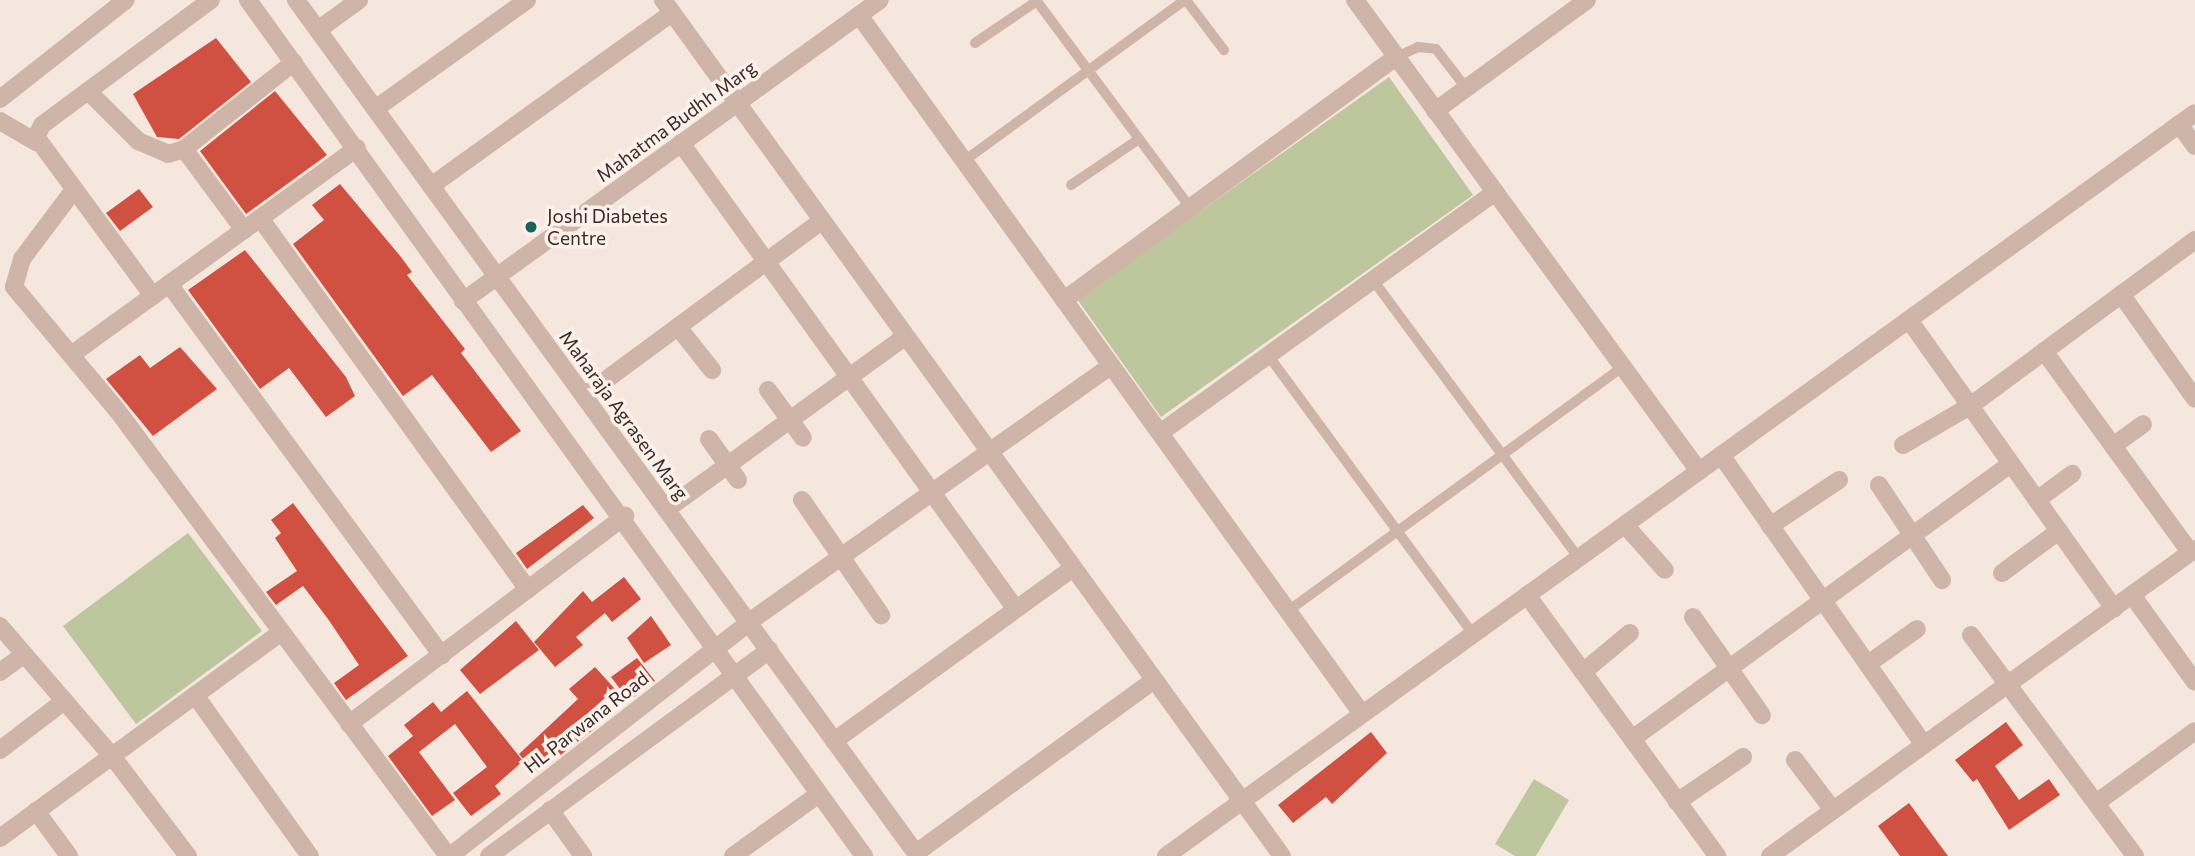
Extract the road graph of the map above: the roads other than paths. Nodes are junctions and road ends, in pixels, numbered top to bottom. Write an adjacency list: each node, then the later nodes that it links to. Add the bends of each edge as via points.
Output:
1 (127, 0): 22 (street)
2 (211, 0): 21 (street)
3 (248, 0): 18 (street)
4 (296, 0): 14 (street, Maharaja Agrasen Marg)
5 (359, 0): 14 (street)
6 (527, 0): 24 (street)
7 (880, 0): 13 (street, Mahatma Budhh Marg)
8 (1036, 0): 15 (lane); 19 (lane)
9 (1186, 0): 16 (lane); 19 (lane)
10 (1354, 0): 17 (street)
11 (1587, 0): 20 (street)
12 (668, 6): 23 (street); 36 (street)
13 (859, 15): 23 (street, Mahatma Budhh Marg); 35 (street)
14 (318, 30): 24 (street, Maharaja Agrasen Marg)
15 (975, 43)
16 (1224, 50)
17 (1396, 57): 20 (lane, via 1418,47 1436,49); 25 (street); 40 (street)
18 (294, 62): 33 (street); 34 (street)
19 (1088, 70): 29 (lane); 35 (lane)
20 (1466, 88): 25 (street)
21 (88, 91): 30 (street, via 42,125); 34 (street, via 155,153)
22 (0, 99)
23 (736, 103): 31 (street, Mahatma Budhh Marg); 42 (street)
24 (375, 109): 36 (street, Maharaja Agrasen Marg)
25 (1435, 110): 39 (street)
26 (2195, 113): 28 (street)
27 (0, 121): 30 (street)
28 (2179, 124): 32 (street); 53 (street)
29 (1139, 139): 37 (lane); 40 (lane)
30 (36, 142): 38 (street)
31 (681, 143): 45 (street); 46 (street, Mahatma Budhh Marg)
32 (2195, 146)
33 (356, 148): 41 (street); 52 (street)
34 (184, 149): 43 (street)
35 (964, 161): 51 (street)
36 (431, 186): 46 (street, Maharaja Agrasen Marg)
37 (1071, 186)
38 (73, 191): 50 (street); 57 (street, via 13,275 14,287)
39 (1495, 192): 47 (street); 60 (street)
40 (1190, 207): 51 (street)
41 (260, 218): 43 (street); 101 (street)
42 (821, 221): 45 (street); 55 (street)
43 (244, 230): 48 (street)
44 (2195, 240): 49 (street)
45 (764, 263): 54 (street); 62 (street)
46 (497, 276): 52 (street, Mahatma Budhh Marg); 65 (street, Maharaja Agrasen Marg)
47 (1373, 280): 58 (street); 75 (lane)
48 (169, 284): 50 (street); 120 (street)
49 (2121, 294): 56 (street); 64 (street)
50 (153, 296): 57 (street)
51 (1063, 300): 59 (street)
52 (463, 301): 88 (street)
53 (1909, 320): 66 (street); 76 (street)
54 (678, 327): 61 (street); 65 (street)
55 (905, 337): 62 (street); 74 (street)
56 (2044, 351): 66 (street); 73 (street)
57 (71, 355): 113 (street)
58 (1268, 355): 69 (street); 91 (lane)
59 (1111, 366): 69 (street); 74 (street, HL Parwana Road)
60 (1623, 367): 75 (lane); 79 (street)
61 (712, 370)
62 (846, 375): 67 (street); 84 (street)
63 (768, 390): 67 (street)
64 (2193, 393)
65 (584, 396): 87 (street, Maharaja Agrasen Marg)
66 (1970, 405): 72 (street); 78 (street)
67 (788, 418): 70 (street); 77 (street)
68 (2143, 424): 73 (street)
69 (1160, 433): 107 (street)
70 (803, 438)
71 (709, 439): 77 (street)
72 (1903, 445)
73 (2113, 446): 94 (street)
74 (989, 452): 84 (street, HL Parwana Road); 97 (street)
75 (1502, 454): 91 (lane); 96 (lane)
76 (1721, 455): 79 (street); 90 (street)
77 (727, 464): 81 (street); 87 (street)
78 (2011, 464): 86 (street); 93 (street)
79 (1699, 471): 89 (street)
80 (2072, 474): 86 (street)
81 (738, 480)
82 (1839, 480): 90 (street)
83 (1879, 485): 93 (street)
84 (931, 493): 95 (street, HL Parwana Road); 105 (street)
85 (802, 500): 95 (street)
86 (2037, 500): 92 (street)
87 (667, 509): 110 (street, Maharaja Agrasen Marg)
88 (625, 516): 101 (street); 117 (street)
89 (1625, 525): 96 (street); 98 (street)
90 (1770, 526): 104 (street)
91 (1397, 531): 107 (lane); 114 (lane)
92 (2059, 531): 99 (street); 106 (street)
93 (1912, 535): 100 (street); 104 (street)
94 (2193, 551): 103 (street)
95 (841, 557): 108 (street); 110 (street, HL Parwana Road)
96 (1579, 558): 102 (street)
97 (1073, 568): 105 (street); 126 (street)
98 (1665, 570)
99 (2002, 573)
100 (1942, 580)
101 (528, 590): 120 (street)
102 (1527, 595): 114 (street); 124 (street)
103 (2132, 595): 106 (street); 127 (street)
104 (1823, 601): 121 (street); 122 (street)
105 (1015, 608): 136 (street)
106 (2114, 608): 128 (street)
107 (1288, 611): 131 (street)
108 (881, 615)
109 (1693, 617): 122 (street)
110 (749, 622): 117 (street, HL Parwana Road); 118 (street, Maharaja Agrasen Marg)
111 (0, 626): 119 (street)
112 (1917, 629): 121 (street)
113 (281, 632): 129 (street); 133 (street)
114 (1473, 634): 131 (street)
115 (1630, 634): 124 (street)
116 (1971, 635): 128 (street)
117 (715, 646): 125 (street); 154 (street, HL Parwana Road)
118 (769, 650): 125 (street); 136 (street, Maharaja Agrasen Marg)
119 (23, 655): 123 (street); 130 (street)
120 (442, 656): 133 (street)
121 (1868, 664): 137 (street)
122 (1730, 669): 132 (street); 135 (street)
123 (0, 672)
124 (1583, 672): 135 (street)
125 (735, 674): 142 (street); 146 (street)
126 (1154, 680): 143 (street); 150 (street)
127 (2195, 682)
128 (2008, 684): 137 (street); 145 (street)
129 (195, 695): 139 (street); 153 (street)
130 (64, 701): 138 (street); 139 (street)
131 (1362, 714): 143 (street)
132 (1762, 715)
133 (349, 724): 154 (street)
134 (2195, 731): 145 (street)
135 (1632, 739): 144 (street)
136 (834, 741): 150 (street, Maharaja Agrasen Marg)
137 (1924, 745): 147 (street)
138 (0, 750)
139 (112, 756): 148 (street); 152 (street)
140 (1742, 757): 144 (street)
141 (1795, 760): 147 (street)
142 (819, 793): 157 (street); 158 (street)
143 (1242, 801): 159 (street); 160 (street)
144 (1677, 802): 161 (street)
145 (2096, 803): 163 (street)
146 (550, 810): 155 (street); 156 (street)
147 (1833, 810): 162 (street)
148 (36, 811): 149 (street); 151 (street)
149 (0, 838)
150 (917, 855)
151 (69, 856)
152 (188, 856)
153 (310, 856)
154 (449, 856)
155 (489, 856)
156 (583, 856)
157 (733, 856)
158 (864, 856)
159 (1166, 856)
160 (1282, 856)
161 (1717, 856)
162 (1770, 856)
163 (2135, 856)

